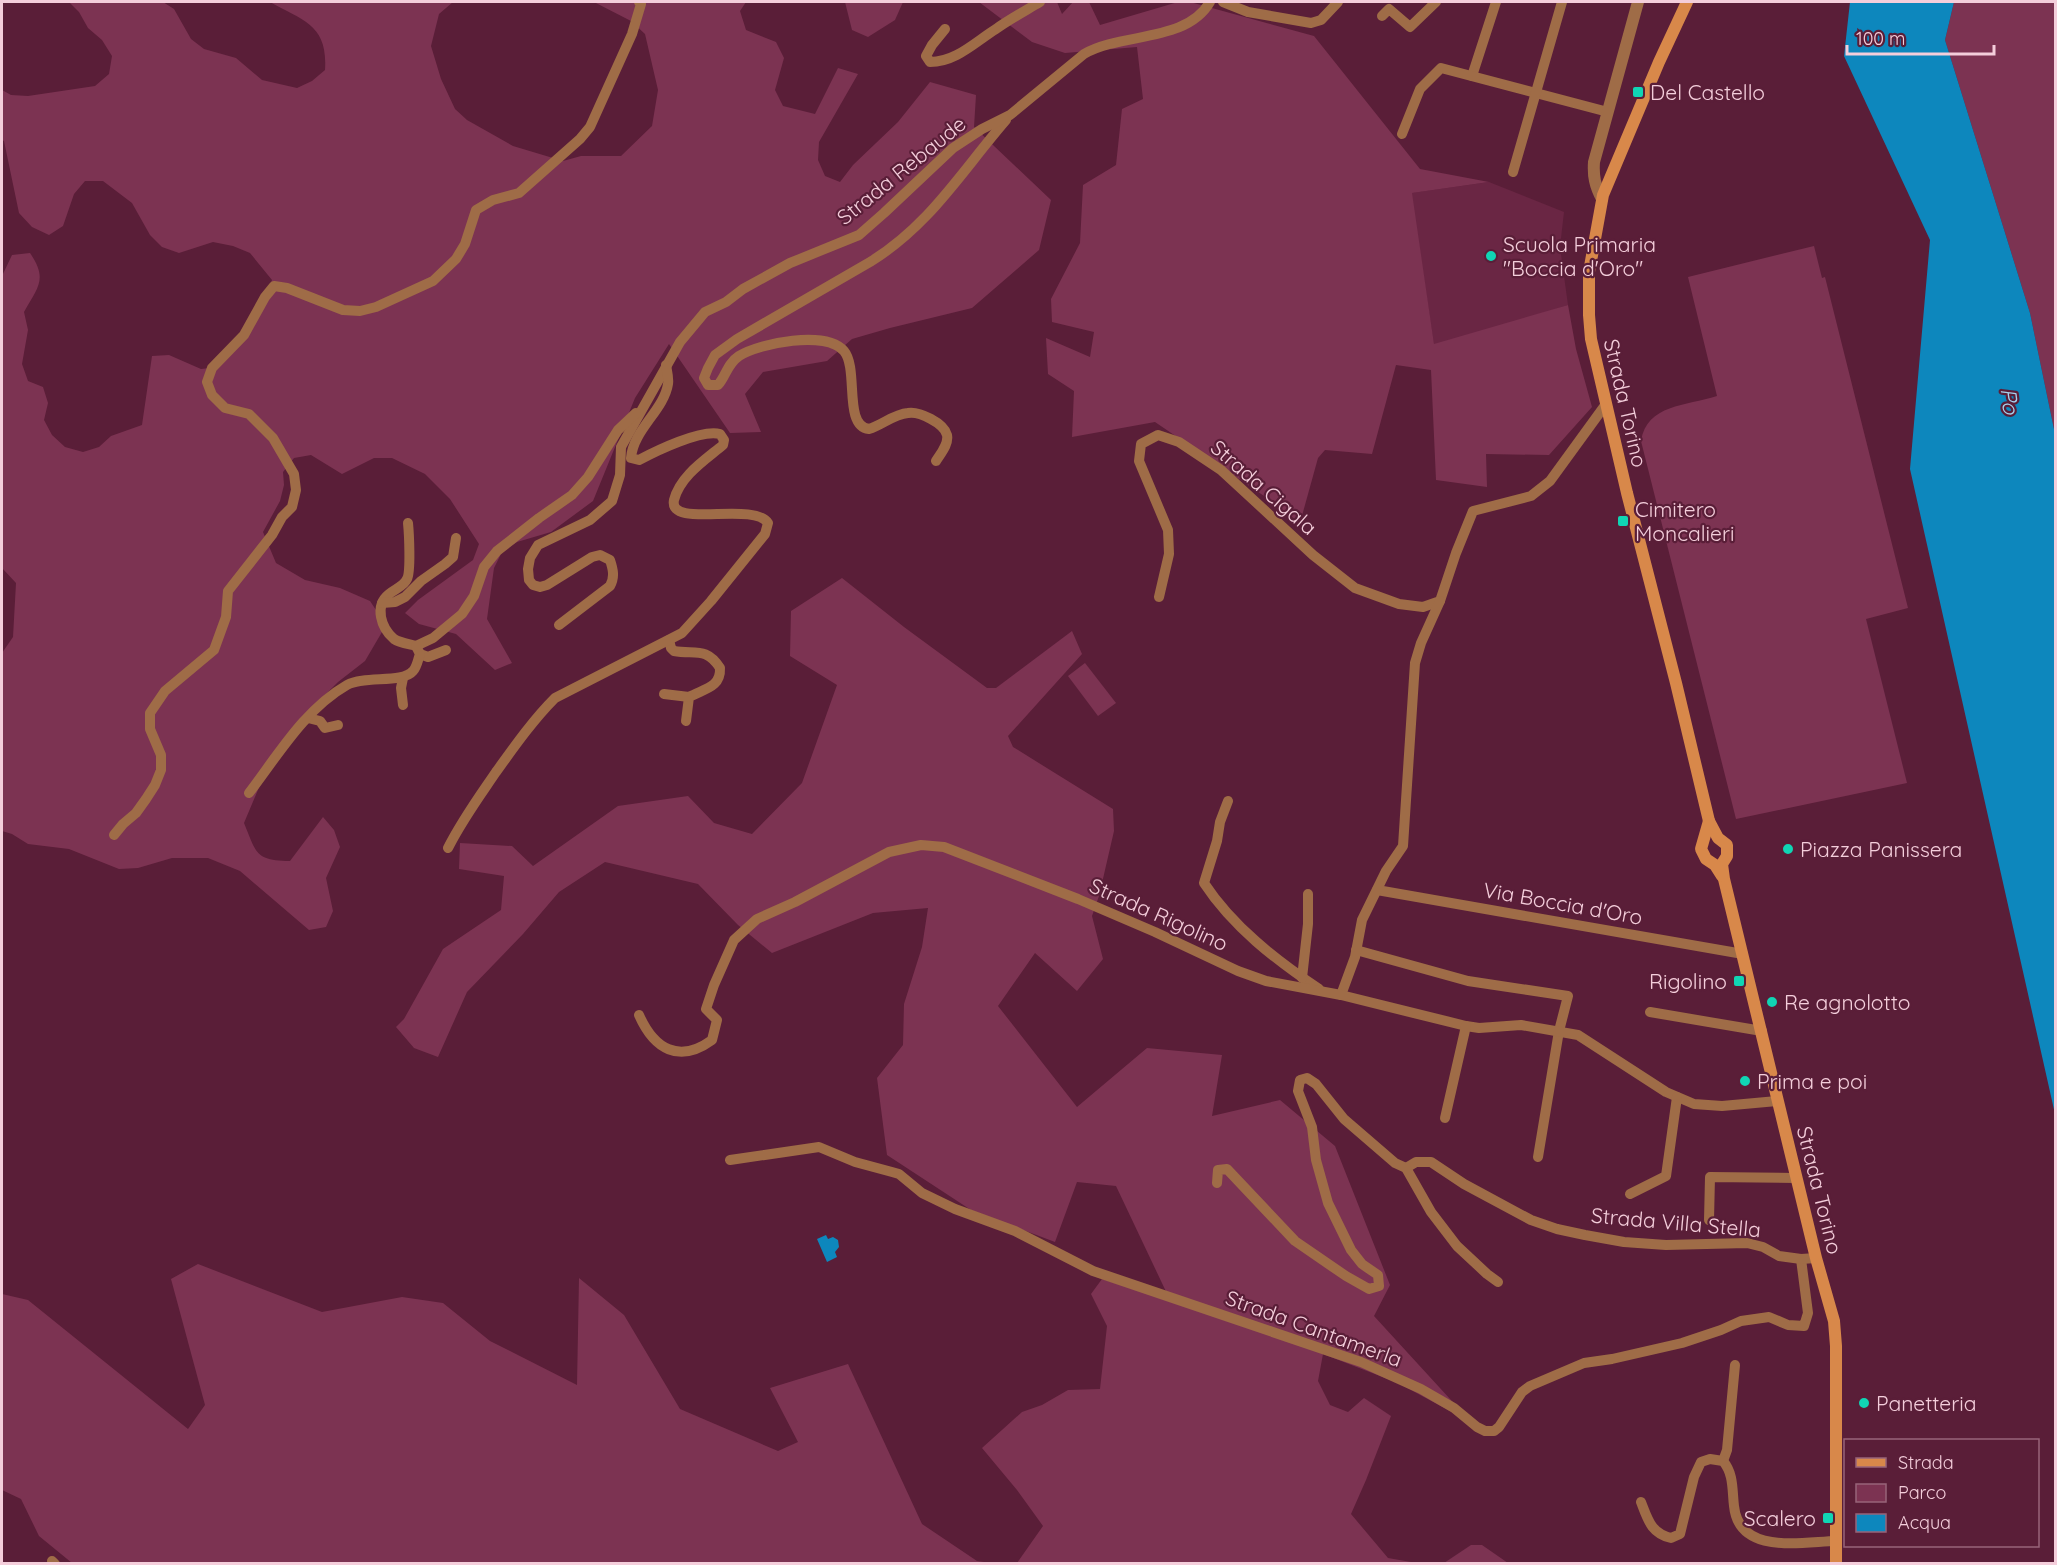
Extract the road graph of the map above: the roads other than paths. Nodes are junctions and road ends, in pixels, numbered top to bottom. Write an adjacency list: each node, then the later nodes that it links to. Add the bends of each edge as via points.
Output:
1 (639, 2): 43 (street, via 632,34 590,127 519,193 493,200 476,210 456,259 433,281 360,311 343,310 274,286 244,335 212,368 207,382 212,395 225,408 249,414 273,438 294,474 296,490 292,507 228,591 226,617 214,650 165,691 150,713 150,729 161,755 161,770 141,806)
2 (1040, 2): 12 (street, via 970,48 941,62 930,62 926,56)
3 (1210, 2): 16 (street, Strada Rebaude, via 1190,23 1097,46)
4 (1223, 2): 5 (street, via 1248,12 1311,23 1321,20)
5 (1338, 2)
6 (1436, 2): 11 (street, via 1410,27 1389,9)
7 (1496, 2): 13 (street)
8 (1562, 2): 14 (street)
9 (1636, 2): 15 (street)
10 (1687, 2): 19 (main road, Strada Torino)
11 (1382, 16)
12 (945, 29)
13 (1472, 76): 14 (street); 17 (street, via 1441,68 1420,89)
14 (1536, 93): 15 (street); 18 (street)
15 (1608, 112): 19 (street, via 1594,168)
16 (1010, 115): 20 (street, Strada Rebaude, via 953,148 859,235 790,263 705,312); 23 (street, via 908,235 870,262 737,339 712,359 704,378 708,385 718,385 733,361 765,346 804,340 832,343 845,352 852,369 854,412 859,424 869,429 906,412 923,416 945,430 947,436)
17 (1402, 134)
18 (1513, 172)
19 (1602, 199): 22 (main road, Strada Torino, via 1589,272 1588,315)
20 (666, 365): 21 (street, Strada Rebaude); 30 (street, via 666,393 636,441 631,458 637,461 698,436 720,434 723,445 678,489 675,508 691,514 755,514 768,525 763,538 711,601 687,628)
21 (645, 404): 29 (street, Strada Rebaude, via 621,447 620,474 612,501 590,520 538,545 530,558 529,580 540,587 592,557 600,555 610,560 614,580 610,586); 31 (street, via 618,430 572,495 497,551 484,567 474,596 462,614)
22 (1606, 404): 27 (street, via 1550,481 1531,496 1473,511); 42 (main road, Strada Torino)
23 (936, 461)
24 (408, 523): 28 (street, via 410,571 406,581)
25 (456, 538): 28 (street, via 453,557 446,564 405,597)
26 (1159, 597): 27 (street, Strada Cigala, via 1169,554 1168,530 1139,461 1141,444 1158,435 1179,442 1221,470 1355,588 1399,604 1423,607)
27 (1440, 602): 46 (street, via 1415,663 1403,846)
28 (382, 603): 31 (street, via 380,614 385,629 396,640)
29 (559, 625)
30 (669, 640): 35 (street, via 674,651 703,652 720,668 714,686); 44 (street, via 555,698 506,758)
31 (418, 650): 32 (street, via 428,657); 33 (street, via 414,671)
32 (446, 650)
33 (403, 678): 36 (street); 37 (street, via 350,683)
34 (664, 694): 35 (street)
35 (689, 698): 38 (street)
36 (403, 705)
37 (308, 717): 39 (street, via 325,729); 40 (street)
38 (686, 721)
39 (338, 725)
40 (249, 793)
41 (1228, 801): 50 (street, via 1204,882 1256,942)
42 (1709, 821): 45 (main road, Strada Torino, via 1727,845 1722,864); 45 (main road, Strada Torino, via 1701,849)
43 (114, 835)
44 (448, 848)
45 (1724, 879): 49 (main road, Strada Torino)
46 (1377, 890): 48 (street, via 1362,920); 49 (street, Via Boccia d'Oro)
47 (1308, 894): 50 (street)
48 (1356, 950): 52 (street); 56 (street, via 1468,981 1568,996)
49 (1743, 954): 57 (main road, Strada Torino)
50 (1302, 978): 51 (street)
51 (1322, 992): 52 (street, Strada Rigolino); 54 (street, Strada Rigolino, via 1238,971 1078,900 944,848 921,845 889,852 757,920 734,940 706,1009 717,1020 712,1040 699,1049 683,1052 662,1047 647,1032)
52 (1341, 995): 55 (street, Strada Rigolino)
53 (1650, 1012): 57 (street)
54 (639, 1015)
55 (1466, 1026): 56 (street, Strada Rigolino, via 1521,1025); 60 (street)
56 (1560, 1031): 58 (street, Strada Rigolino, via 1578,1035); 61 (street)
57 (1762, 1031): 59 (main road, Strada Torino)
58 (1677, 1097): 59 (street, Strada Rigolino, via 1694,1104 1722,1106); 66 (street, via 1666,1176)
59 (1777, 1101): 64 (main road, Strada Torino)
60 (1445, 1118)
61 (1538, 1157)
62 (730, 1160): 69 (street, Strada Cantamerla, via 819,1147 892,1172 930,1197 1015,1231 1112,1279 1361,1362 1421,1389 1485,1431 1499,1427 1530,1386 1584,1363 1682,1343 1741,1321 1769,1317 1788,1325 1804,1326 1808,1313)
63 (1406, 1168): 65 (street, via 1344,1119 1316,1084 1307,1078 1300,1080 1298,1091 1312,1128 1328,1203 1351,1250 1378,1275 1378,1286 1369,1289 1295,1241 1227,1169 1218,1170); 69 (street, Strada Villa Stella, via 1416,1162 1431,1162 1531,1220 1557,1229 1624,1242 1747,1244); 70 (street, via 1431,1212 1457,1246)
64 (1796, 1178): 67 (street, via 1710,1178); 68 (main road, Strada Torino)
65 (1217, 1184)
66 (1630, 1194)
67 (1709, 1220)
68 (1816, 1258): 69 (street, Strada Villa Stella); 74 (main road, Strada Torino, via 1836,1333)
69 (1801, 1259)
70 (1498, 1282)
71 (1734, 1365): 72 (street)
72 (1723, 1461): 73 (street, via 1701,1462 1680,1534 1671,1538 1650,1527); 75 (street, via 1728,1466 1742,1530 1760,1540 1777,1542)
73 (1641, 1502)
74 (1841, 1516): 75 (main road, Strada Torino)
75 (1836, 1541): 76 (main road, Strada Torino)
76 (1836, 1563)

